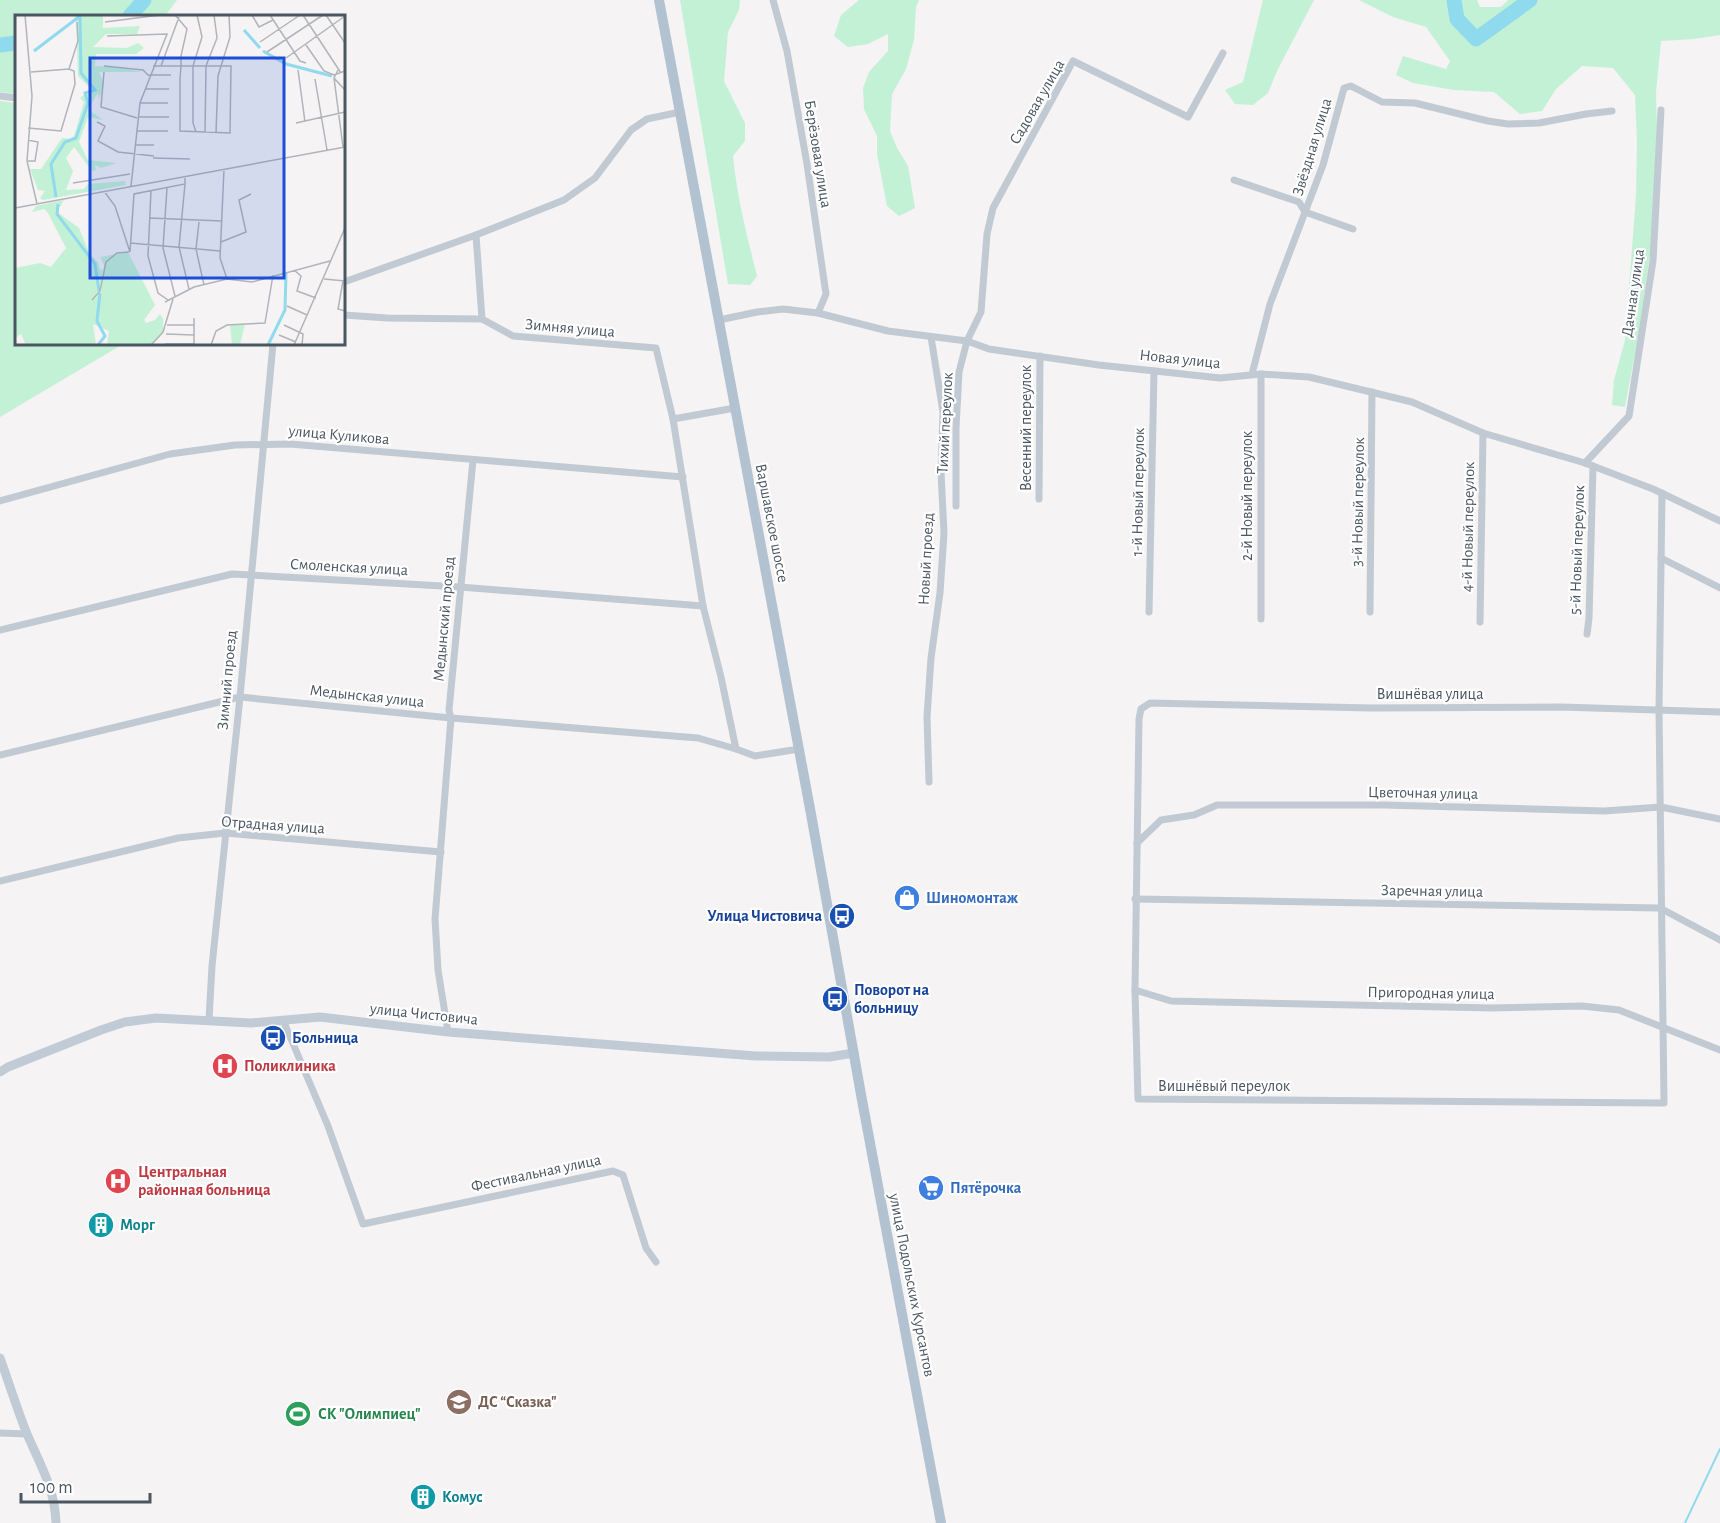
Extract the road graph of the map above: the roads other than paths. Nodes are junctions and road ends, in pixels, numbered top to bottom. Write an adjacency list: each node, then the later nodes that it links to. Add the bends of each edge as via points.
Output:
1 (659, 0): 8 (main road, Варшавское шоссе)
2 (773, 0): 14 (street, Берёзовая улица, via 791,74 826,294)
3 (1223, 53): 19 (street, Садовая улица, via 1188,117 1073,61 991,215 981,312)
4 (0, 96): 5 (street)
5 (15, 98)
6 (1661, 110): 31 (street, Дачная улица, via 1653,261 1629,416)
7 (1612, 111): 10 (street, Звёздная улица, via 1508,124 1415,102 1383,102 1351,86 1344,88 1323,165)
8 (680, 112): 12 (street, via 647,119 631,130 595,178 564,200); 17 (main road, Варшавское шоссе)
9 (1234, 180): 10 (street, via 1299,202)
10 (1305, 212): 11 (street); 23 (street, Звёздная улица, via 1270,304)
11 (1353, 228)
12 (476, 235): 13 (street); 16 (street)
13 (345, 282)
14 (818, 313): 17 (street, Новая улица, via 783,309); 18 (street, Новая улица, via 888,331)
15 (345, 315): 16 (street)
16 (482, 318): 27 (street, Зимняя улица, via 513,336 656,348)
17 (719, 321): 26 (main road, Варшавское шоссе)
18 (932, 337): 19 (street, Новая улица); 57 (street, Новый проезд, via 943,412 940,472 944,533 927,717)
19 (967, 341): 21 (street, Новая улица, via 989,349); 36 (street, Тихий переулок, via 957,400)
20 (273, 345): 29 (street, Зимний проезд)
21 (1040, 356): 22 (street, Новая улица); 34 (street, Весенний переулок)
22 (1154, 371): 23 (street, Новая улица, via 1220,378); 43 (street, 1-й Новый переулок)
23 (1252, 374): 24 (street, Новая улица)
24 (1261, 374): 25 (street, Новая улица, via 1309,378); 45 (street, 2-й Новый переулок)
25 (1372, 392): 28 (street, Новая улица, via 1412,402); 44 (street, 3-й Новый переулок)
26 (735, 408): 27 (street); 55 (main road, Варшавское шоссе)
27 (673, 418): 32 (street)
28 (1483, 433): 31 (street, Новая улица); 46 (street, 4-й Новый переулок)
29 (262, 444): 30 (street, улица Куликова); 35 (street, улица Куликова, via 170,454); 39 (street, Зимний проезд)
30 (473, 460): 32 (street, улица Куликова); 40 (street, Медынский проезд)
31 (1589, 464): 33 (street, Новая улица); 48 (street, 5-й Новый переулок)
32 (683, 477): 42 (street)
33 (1662, 493): 37 (street, Новая улица); 38 (street)
34 (1039, 500)
35 (0, 501)
36 (956, 506)
37 (1720, 521)
38 (1661, 558): 41 (street); 51 (street)
39 (250, 574): 40 (street, Смоленская улица); 47 (street, Смоленская улица, via 232,574); 49 (street, Зимний проезд)
40 (460, 587): 42 (street, Смоленская улица); 53 (street, Медынский проезд)
41 (1720, 588)
42 (703, 606): 54 (street)
43 (1149, 612)
44 (1370, 612)
45 (1261, 619)
46 (1480, 622)
47 (0, 630)
48 (1587, 634)
49 (240, 697): 53 (street, Медынская улица); 56 (street, Медынская улица); 60 (street, Зимний проезд)
50 (1141, 709): 51 (street, Вишнёвая улица, via 1150,703); 61 (street, Вишнёвый переулок)
51 (1659, 710): 52 (street, Вишнёвая улица); 58 (street)
52 (1720, 712)
53 (451, 718): 54 (street, Медынская улица, via 698,738); 62 (street, Медынский проезд)
54 (736, 749): 55 (street, Медынская улица, via 755,756)
55 (799, 749): 73 (main road, Варшавское шоссе)
56 (0, 755)
57 (928, 782)
58 (1661, 807): 59 (street, Цветочная улица); 61 (street, Цветочная улица, via 1604,811 1217,804 1194,815 1161,820); 65 (street)
59 (1720, 819)
60 (225, 833): 62 (street, Отрадная улица); 63 (street, Отрадная улица, via 178,838); 68 (street, Зимний проезд)
61 (1137, 843): 64 (street, Вишнёвый переулок)
62 (441, 852): 71 (street, Медынский проезд, via 435,919)
63 (0, 881)
64 (1135, 900): 65 (street, Заречная улица); 67 (street, Вишнёвый переулок)
65 (1660, 908): 66 (street, Заречная улица); 70 (street)
66 (1720, 940)
67 (1135, 990): 70 (street, Пригородная улица, via 1171,1001 1492,1008 1582,1006 1619,1010); 70 (street, Вишнёвый переулок, via 1138,1099 1664,1103)
68 (209, 1020): 69 (street, улица Чистовича); 74 (street, улица Чистовича, via 156,1018 125,1022)
69 (283, 1020): 71 (street, улица Чистовича, via 320,1017); 75 (street, Фестивальная улица, via 328,1126 363,1224 613,1171 622,1175 646,1248)
70 (1662, 1026): 72 (street, Пригородная улица)
71 (448, 1032): 73 (street, улица Чистовича, via 756,1056 829,1057)
72 (1720, 1050)
73 (854, 1053): 80 (main road, улица Подольских Курсантов)
74 (0, 1072)
75 (656, 1262)
76 (0, 1358): 78 (street)
77 (0, 1433): 78 (street)
78 (27, 1434): 79 (street, via 52,1490)
79 (56, 1523)
80 (941, 1523)

